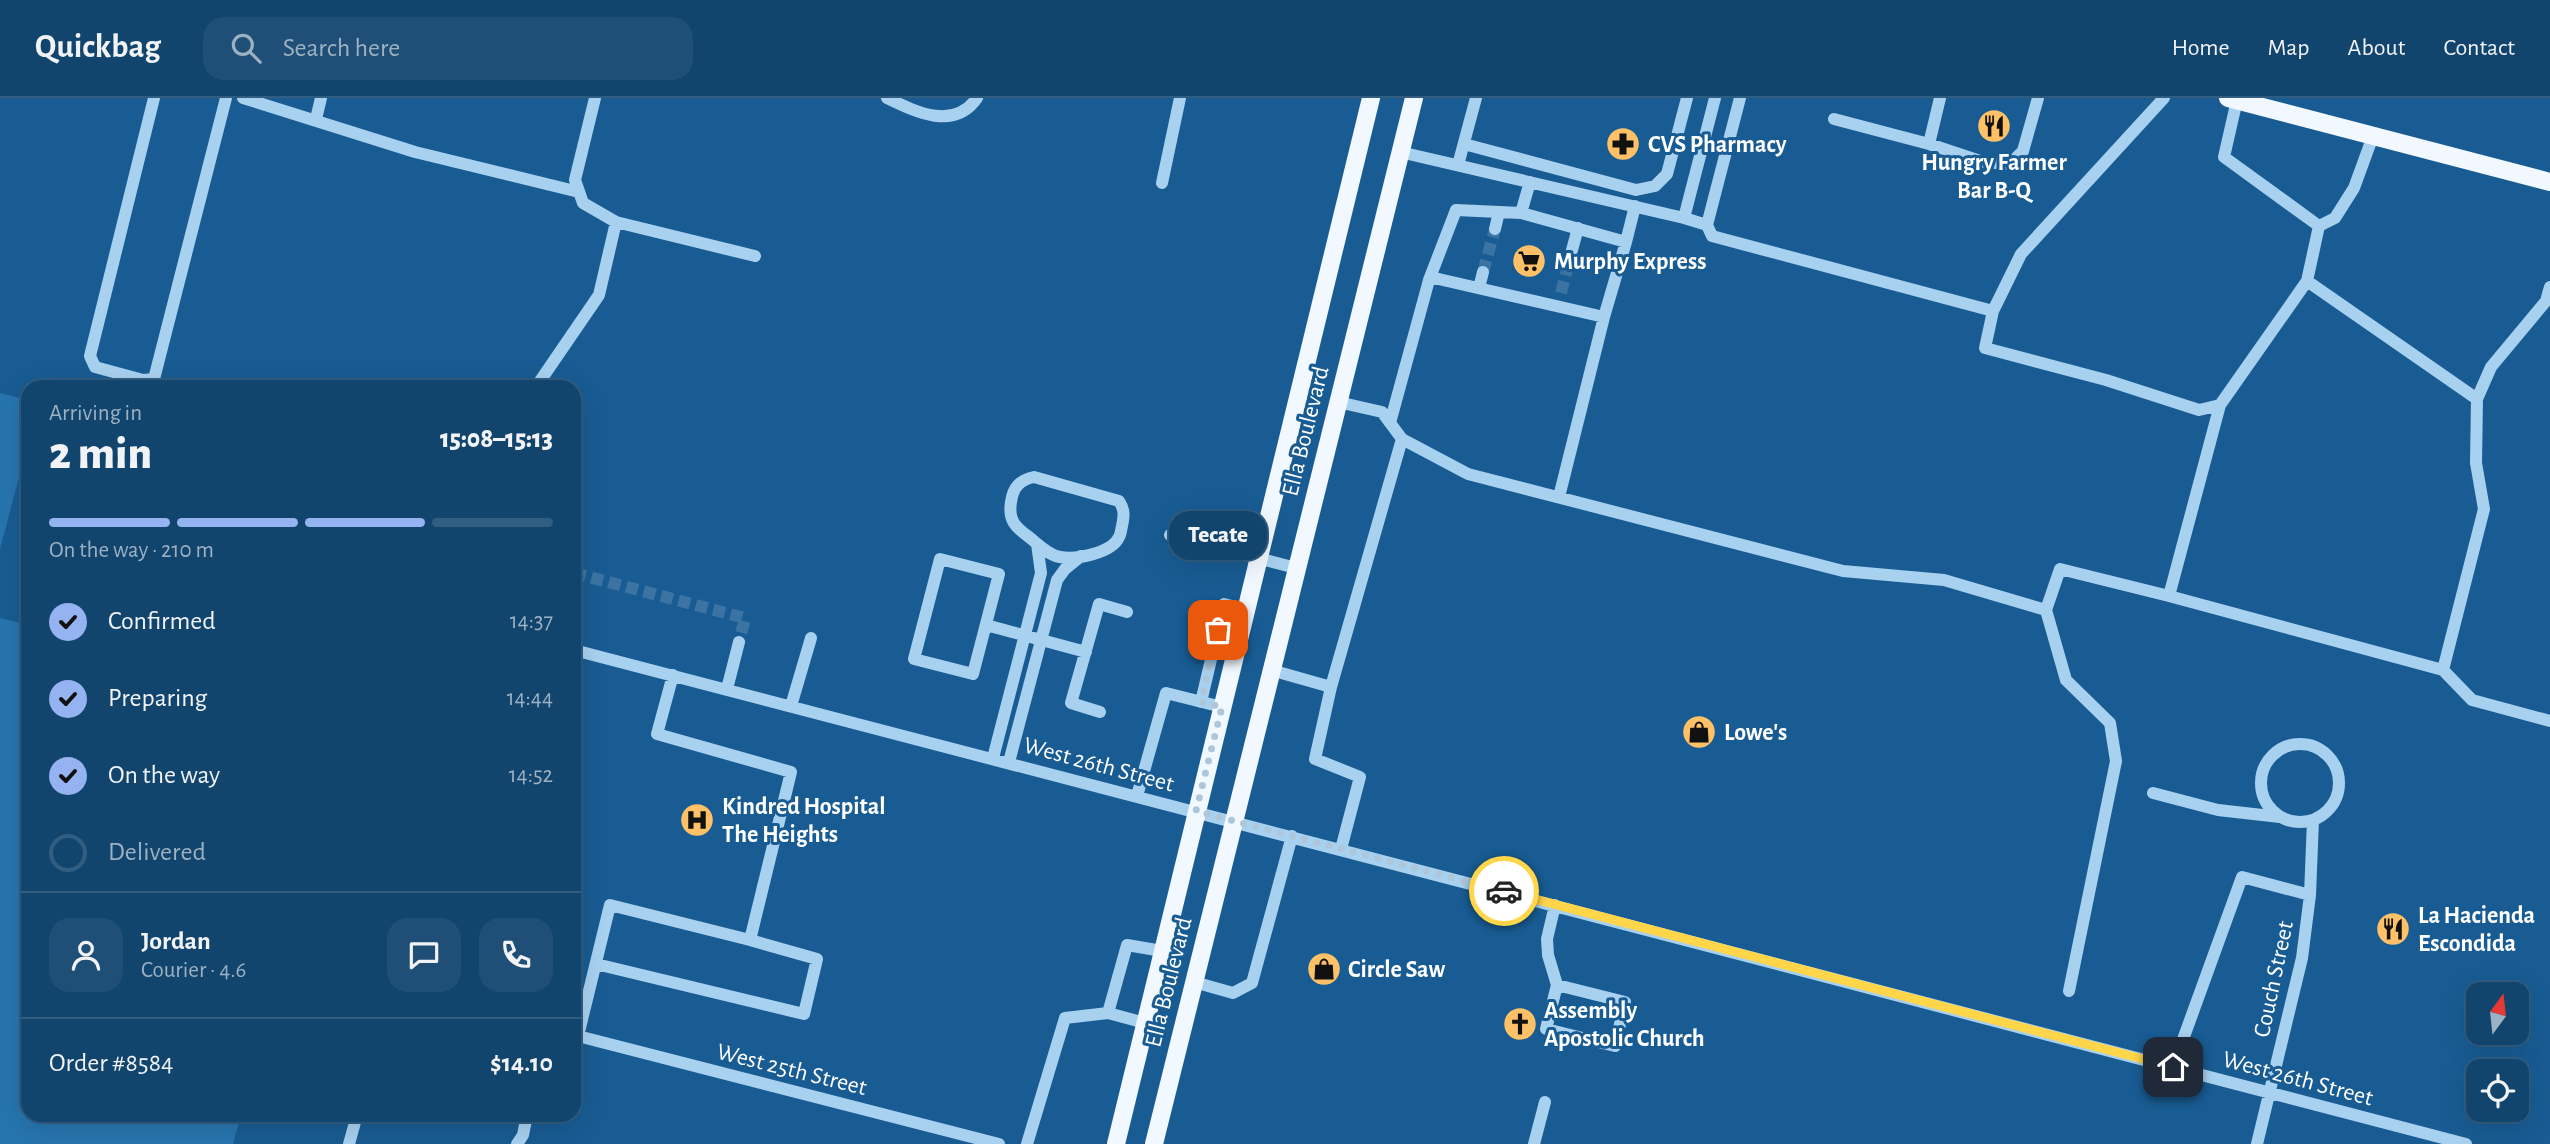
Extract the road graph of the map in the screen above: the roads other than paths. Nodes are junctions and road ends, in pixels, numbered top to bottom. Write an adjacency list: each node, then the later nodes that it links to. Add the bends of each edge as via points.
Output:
1 (154, 98): 2 (street, via 90,356 94,367 142,380 154,379)
2 (226, 98)
3 (243, 98): 19 (street)
4 (321, 98): 19 (street)
5 (595, 98): 29 (street, via 575,180)
6 (887, 98): 7 (street, via 946,118)
7 (977, 98)
8 (1180, 98): 28 (street)
9 (1371, 98): 59 (main road, Ella Boulevard)
10 (1414, 98): 24 (main road, Ella Boulevard)
11 (1476, 98): 22 (street)
12 (1687, 98): 22 (street, via 1668,174 1655,186 1636,190)
13 (1715, 98): 33 (street)
14 (1740, 98): 35 (street)
15 (1940, 98): 23 (street)
16 (2038, 98): 23 (street, via 2024,151 2010,164 1983,162)
17 (2164, 98): 47 (street, via 2021,254)
18 (2232, 99): 21 (main road); 36 (street, via 2224,157)
19 (316, 119): 29 (street, via 415,152)
20 (1833, 119): 23 (street)
21 (2373, 136): 27 (main road); 36 (street, via 2354,188 2335,218)
22 (1464, 144): 25 (street)
23 (1929, 144)
24 (1401, 152): 25 (street); 51 (main road, Ella Boulevard)
25 (1458, 165): 26 (street)
26 (1530, 182): 30 (street); 32 (street)
27 (2550, 182)
28 (1162, 183)
29 (579, 192): 34 (street, via 583,203)
30 (1635, 206): 33 (street); 39 (street)
31 (1499, 212): 32 (street); 38 (street); 43 (street, via 1456,210)
32 (1521, 213): 37 (street)
33 (1684, 218): 35 (street)
34 (616, 222): 41 (street); 49 (street, via 599,295)
35 (1707, 225): 47 (street, via 1712,236)
36 (2319, 226): 44 (street)
37 (1577, 228): 39 (street); 40 (street)
38 (1495, 229)
39 (1626, 242): 48 (street)
40 (1572, 250)
41 (755, 256)
42 (1483, 272): 46 (street)
43 (1430, 277): 46 (street); 53 (street)
44 (2306, 281): 50 (street); 52 (street)
45 (2550, 287): 50 (street, via 2546,301 2491,367)
46 (1479, 288): 48 (street, via 1559,299)
47 (1993, 311): 52 (street, via 1985,348 2199,410)
48 (1604, 317): 55 (street)
49 (541, 380)
50 (2477, 399): 75 (street, via 2476,463 2484,509)
51 (1338, 402): 53 (street, via 1382,412); 60 (main road, Ella Boulevard)
52 (2220, 405): 61 (street)
53 (1390, 423): 54 (street)
54 (1402, 439): 55 (street, via 1468,474); 77 (street)
55 (1559, 497): 63 (street, via 1843,571 1944,580)
56 (1170, 535): 59 (street)
57 (1037, 544): 58 (street, via 1060,557); 58 (street, via 1015,527 1010,515 1016,486 1034,477 1119,501 1124,515 1119,538); 66 (street, via 1041,573)
58 (1081, 556): 68 (street, via 1057,580)
59 (1260, 558): 60 (street); 62 (main road, Ella Boulevard)
60 (1296, 568): 74 (main road, Ella Boulevard)
61 (2169, 596): 63 (street, via 2060,569); 75 (street)
62 (1247, 610): 72 (street, via 1224,604); 73 (main road, Ella Boulevard)
63 (2046, 610): 101 (street, via 2066,680 2110,723 2116,761)
64 (1127, 612): 71 (street, via 1099,604)
65 (986, 625): 65 (street, via 999,574 940,559 914,659 973,674); 66 (street)
66 (1025, 635): 68 (street); 84 (street)
67 (811, 638): 80 (street)
68 (1042, 640): 71 (street); 85 (street)
69 (739, 642): 78 (street)
70 (581, 652): 76 (street, West 26th Street)
71 (1086, 652): 82 (street, via 1071,704)
72 (1212, 656): 73 (street); 79 (street)
73 (1233, 663): 81 (main road, Ella Boulevard)
74 (1271, 670): 77 (street); 91 (main road, Ella Boulevard)
75 (2444, 670): 83 (street, via 2472,700)
76 (673, 675): 78 (street, West 26th Street); 96 (street, via 657,734 790,772)
77 (1331, 687): 93 (street, via 1315,760 1360,777)
78 (727, 689): 80 (street, West 26th Street)
79 (1201, 702): 81 (street); 87 (street, via 1166,693)
80 (791, 706): 84 (street, West 26th Street)
81 (1222, 707): 88 (main road, Ella Boulevard)
82 (1100, 712)
83 (2550, 721)
84 (993, 758): 85 (street, West 26th Street)
85 (1009, 762): 87 (street, West 26th Street)
86 (2153, 793): 89 (street, via 2218,810)
87 (1137, 796): 88 (street, West 26th Street)
88 (1196, 811): 91 (street, West 26th Street); 97 (main road, Ella Boulevard)
89 (2281, 817): 90 (street); 90 (street, via 2268,806 2261,791 2262,774 2281,748 2298,744 2328,756 2337,770 2335,801)
90 (2313, 820): 94 (street, Couch Street)
91 (1233, 821): 92 (street, West 26th Street); 99 (main road, Ella Boulevard)
92 (1292, 836): 93 (street, West 26th Street); 99 (street, via 1252,983 1233,993)
93 (1341, 849): 95 (street, West 26th Street)
94 (2310, 895): 106 (street, via 2242,877); 107 (street, Couch Street, via 2302,958)
95 (1555, 905): 100 (street, via 1547,939); 106 (street, West 26th Street)
96 (750, 940): 98 (street, via 610,905); 98 (street, via 817,959 804,1014)
97 (1162, 951): 102 (street, via 1127,945); 104 (main road, Ella Boulevard)
98 (596, 964): 103 (street)
99 (1194, 982): 116 (main road, Ella Boulevard)
100 (1557, 985): 100 (street, via 1625,1002 1615,1046 1546,1029)
101 (2069, 990)
102 (1108, 1013): 104 (street); 114 (street, via 1065,1018)
103 (581, 1017)
104 (1144, 1023): 115 (main road, Ella Boulevard)
105 (581, 1036): 113 (street, West 25th Street)
106 (2173, 1067): 107 (street, West 26th Street)
107 (2269, 1092): 118 (street, Couch Street); 119 (street, West 26th Street)
108 (1545, 1102): 117 (street)
109 (355, 1122): 111 (street)
110 (526, 1122): 112 (street)
111 (349, 1144)
112 (517, 1144)
113 (996, 1144)
114 (1027, 1144)
115 (1115, 1144)
116 (1154, 1144)
117 (1534, 1144)
118 (2257, 1144)
119 (2466, 1144)

